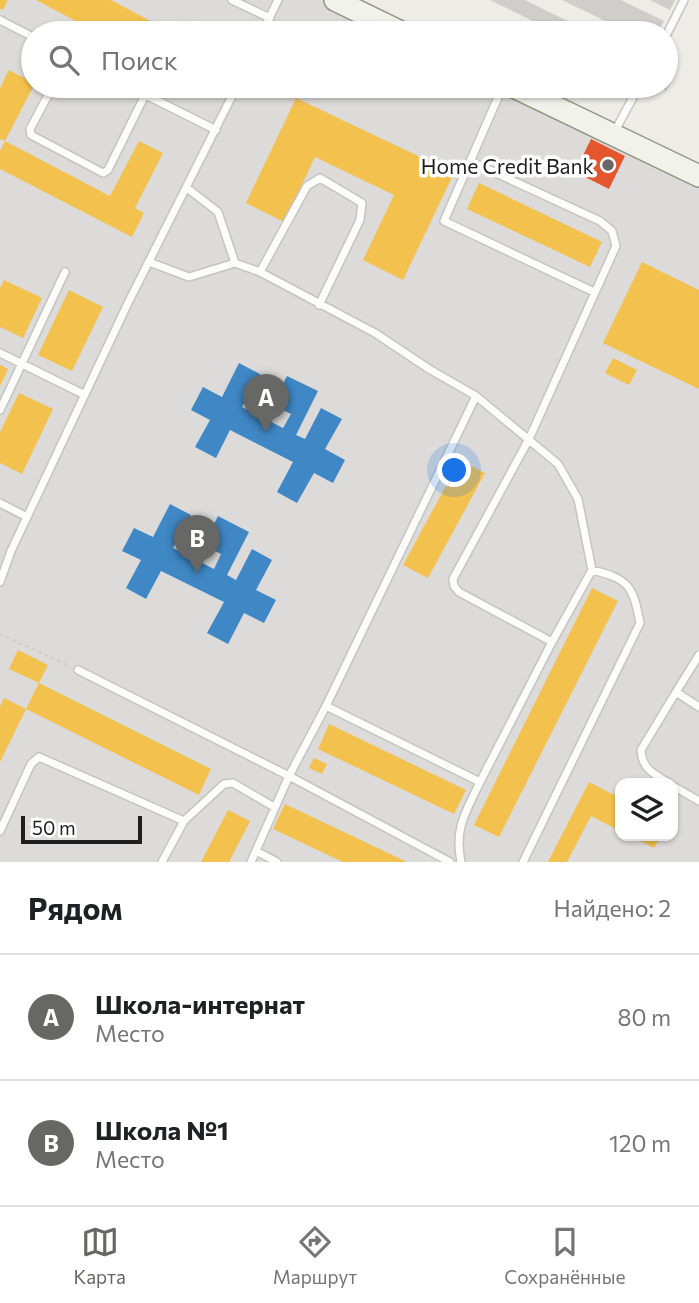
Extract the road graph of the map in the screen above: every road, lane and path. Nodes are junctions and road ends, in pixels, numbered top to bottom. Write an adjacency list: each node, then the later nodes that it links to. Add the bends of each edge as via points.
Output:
1 (232, 0): 5 (lane)
2 (278, 0): 5 (lane)
3 (335, 0): 8 (street)
4 (684, 0): 9 (lane)
5 (270, 18): 7 (lane)
6 (0, 20): 10 (lane)
7 (268, 21)
8 (378, 21)
9 (674, 21)
10 (21, 31)
11 (47, 98): 12 (lane, via 31,135 103,173)
12 (144, 98)
13 (151, 98): 18 (lane)
14 (231, 98): 18 (lane)
15 (498, 98): 20 (lane)
16 (537, 98): 19 (street)
17 (633, 98): 19 (lane)
18 (216, 130): 22 (lane)
19 (614, 135): 21 (street)
20 (470, 161): 27 (lane, via 600,221 612,231 616,246); 27 (lane, via 444,221)
21 (695, 171)
22 (187, 188): 23 (lane); 24 (lane, via 218,212)
23 (149, 262): 24 (lane, via 189,277); 31 (lane)
24 (235, 263): 26 (lane)
25 (65, 272): 30 (lane)
26 (260, 272): 28 (lane); 28 (lane, via 307,186 320,178 362,203 360,220)
27 (594, 292): 34 (lane)
28 (319, 304): 32 (lane)
29 (0, 353): 30 (lane)
30 (22, 364): 31 (lane); 33 (lane)
31 (85, 395): 36 (lane)
32 (476, 396): 34 (lane); 44 (lane)
33 (0, 410)
34 (529, 439): 37 (lane, via 558,464 578,499); 40 (lane, via 453,579 459,592)
35 (0, 503): 36 (lane)
36 (27, 517): 38 (lane)
37 (592, 570): 40 (lane); 60 (lane, via 625,583 635,596 640,623)
38 (0, 582)
39 (0, 634): 42 (path)
40 (552, 642): 48 (lane)
41 (699, 655): 43 (lane)
42 (78, 670): 46 (lane)
43 (676, 692): 45 (lane); 47 (lane, via 641,750 649,771)
44 (326, 706): 46 (lane); 48 (lane)
45 (699, 707)
46 (289, 776): 51 (lane); 58 (lane)
47 (661, 778)
48 (480, 782): 59 (lane, via 457,842)
49 (678, 788): 50 (lane)
50 (699, 801)
51 (274, 807): 52 (lane, via 228,782); 54 (lane)
52 (184, 821): 53 (lane, via 39,757); 55 (lane)
53 (0, 831)
54 (256, 851): 56 (lane); 57 (lane)
55 (162, 862)
56 (251, 862)
57 (277, 862)
58 (450, 862)
59 (461, 862)
60 (523, 862)

